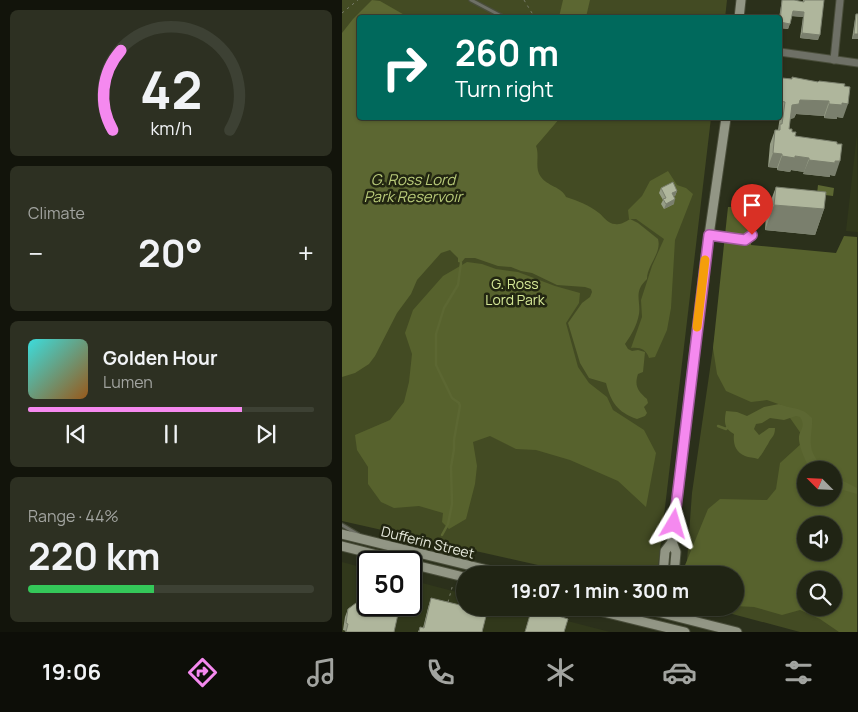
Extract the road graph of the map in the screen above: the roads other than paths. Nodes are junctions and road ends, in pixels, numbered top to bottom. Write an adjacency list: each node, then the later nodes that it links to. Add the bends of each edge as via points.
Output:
1 (471, 0): 4 (lane)
2 (741, 0): 5 (main road)
3 (840, 0): 7 (street)
4 (498, 15)
5 (739, 15)
6 (782, 52): 7 (street)
7 (834, 60): 8 (street)
8 (858, 63)
9 (726, 120): 11 (main road)
10 (756, 205): 11 (lane, via 752,235 745,240)
11 (709, 235): 14 (main road)
12 (342, 525): 15 (lane)
13 (342, 534): 15 (main road, Dufferin Street)
14 (672, 542): 19 (main road, via 665,551); 20 (main road, via 676,552)
15 (375, 543): 18 (main road, Dufferin Street)
16 (342, 546): 17 (main road, Dufferin Street)
17 (362, 551)
18 (471, 566)
19 (664, 566)
20 (675, 566)
21 (422, 567): 22 (main road, Dufferin Street)
22 (456, 575)
23 (615, 616): 26 (main road)
24 (670, 616): 27 (main road)
25 (687, 616): 29 (main road)
26 (658, 628): 27 (main road)
27 (669, 630): 28 (main road)
28 (684, 632)
29 (737, 632)

